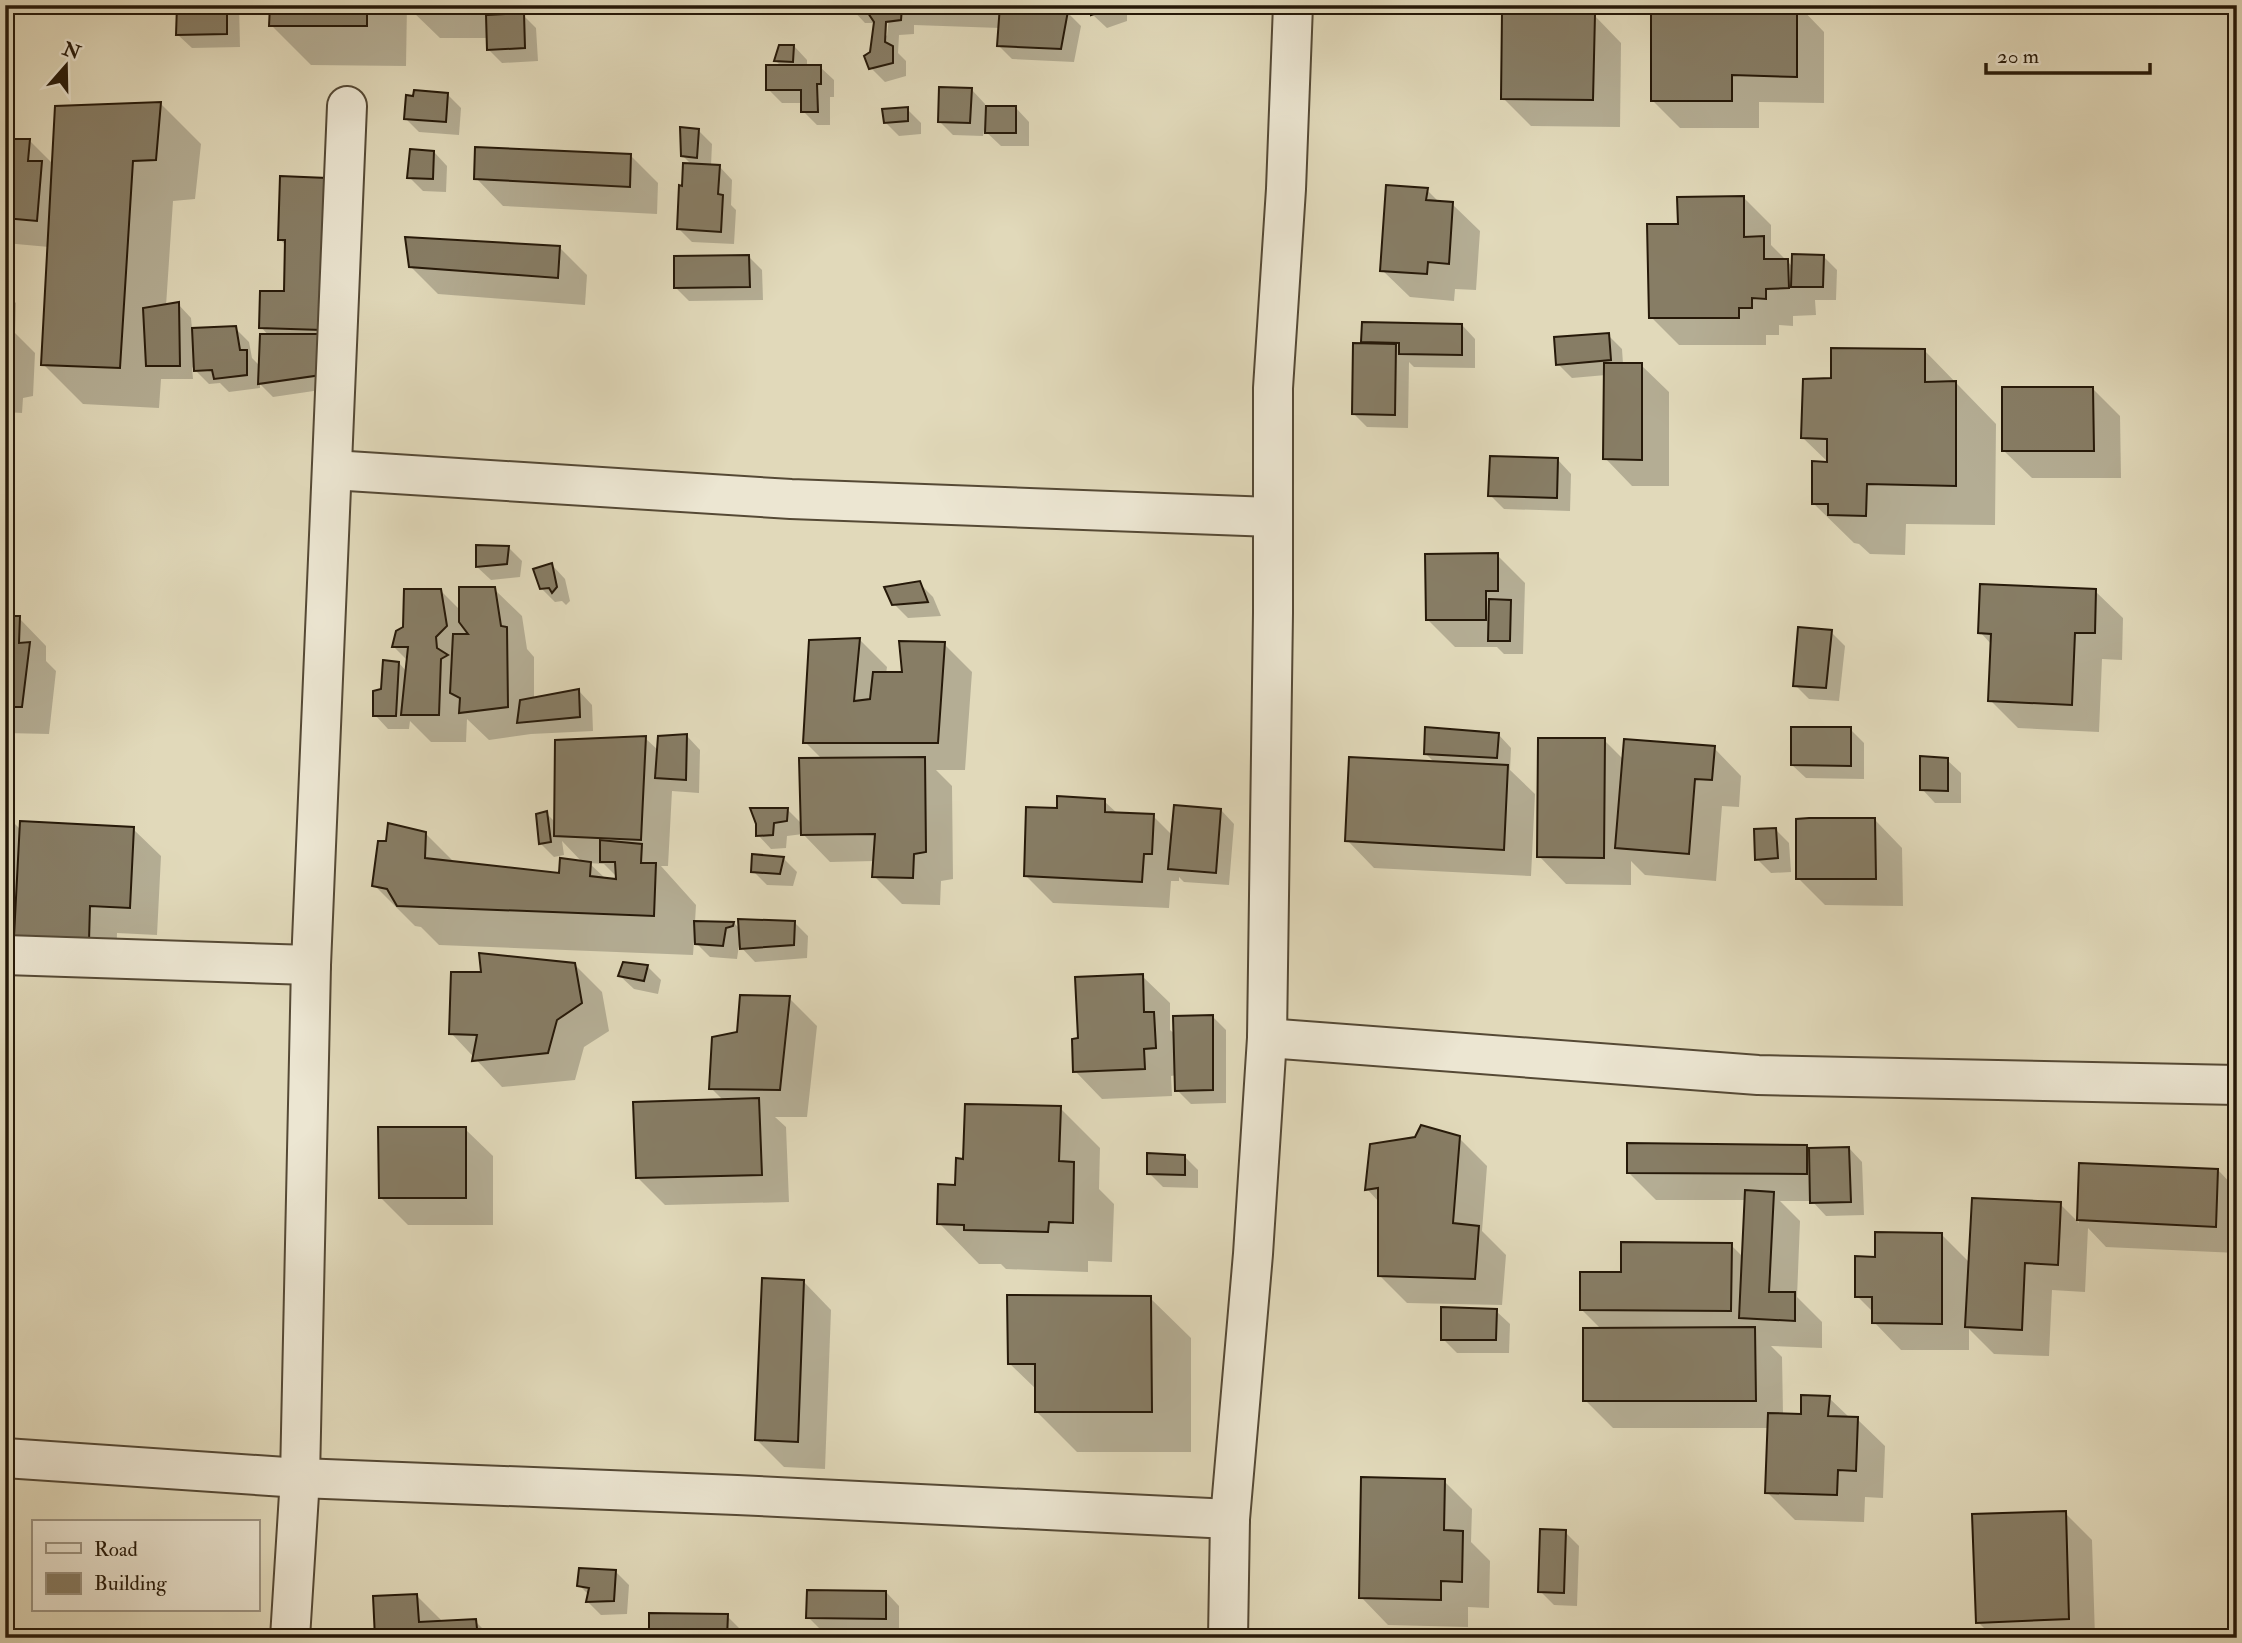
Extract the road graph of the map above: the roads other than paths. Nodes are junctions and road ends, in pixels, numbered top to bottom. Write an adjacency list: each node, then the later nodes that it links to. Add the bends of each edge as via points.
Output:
1 (1293, 5): 4 (street, via 1273,388)
2 (347, 106): 3 (street)
3 (332, 470): 4 (street, via 791,499); 6 (street)
4 (1273, 517): 7 (street)
5 (5, 955): 6 (street)
6 (311, 965): 10 (street)
7 (1266, 1038): 8 (street, via 1758,1075); 11 (street)
8 (2237, 1085)
9 (5, 1458): 10 (street)
10 (300, 1478): 11 (street); 12 (street)
11 (1230, 1519): 13 (street)
12 (290, 1638)
13 (1228, 1638)

